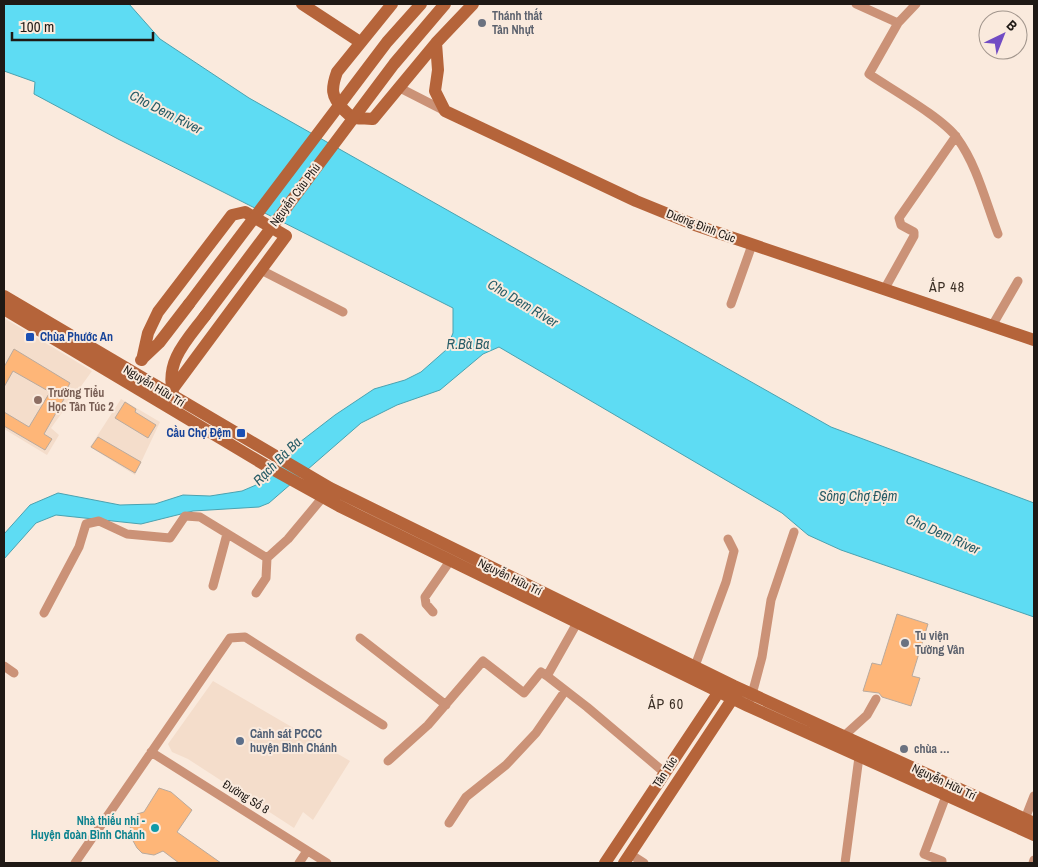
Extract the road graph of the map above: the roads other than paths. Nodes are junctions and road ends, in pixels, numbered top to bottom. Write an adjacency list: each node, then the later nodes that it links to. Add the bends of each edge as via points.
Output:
1 (302, 4): 9 (main road)
2 (392, 4): 9 (main road)
3 (420, 4): 25 (main road, Nguyễn Cửu Phú, bridge, via 387,42 160,343)
4 (445, 4): 27 (main road, Nguyễn Cửu Phú, bridge, via 394,64 176,355 170,370)
5 (473, 4): 10 (main road)
6 (856, 4): 8 (street)
7 (916, 4): 8 (street)
8 (898, 23): 13 (street, via 869,74)
9 (360, 42): 11 (main road, via 337,72 331,90 337,102 350,116 373,118)
10 (436, 42): 11 (main road); 12 (main road, via 438,70 435,91)
11 (398, 87): 12 (street)
12 (445, 111): 15 (main road, Dương Đình Cúc, via 636,201)
13 (956, 136): 14 (street, via 965,149); 18 (street, via 899,218 901,225 914,232 914,236)
14 (998, 234)
15 (752, 245): 18 (main road, Dương Đình Cúc); 20 (street)
16 (261, 270): 22 (street); 25 (main road, via 286,236 245,212 232,215 158,312 148,333); 27 (main road)
17 (1018, 281): 23 (street)
18 (884, 290): 23 (main road, Dương Đình Cúc)
19 (4, 296): 26 (main road, Nguyễn Hữu Trí)
20 (732, 304)
21 (4, 309): 28 (main road, Nguyễn Hữu Trí)
22 (343, 312)
23 (992, 326): 24 (main road, Dương Đình Cúc)
24 (1034, 340)
25 (142, 360): 26 (main road, Nguyễn Cửu Phú)
26 (123, 368): 27 (main road, Nguyễn Hữu Trí)
27 (173, 394): 28 (main road, Nguyễn Hữu Trí)
28 (268, 460): 29 (main road, Nguyễn Hữu Trí)
29 (305, 481): 30 (main road, Nguyễn Hữu Trí); 37 (main road, Nguyễn Hữu Trí)
30 (323, 497): 34 (street, via 288,539); 35 (main road, Nguyễn Hữu Trí)
31 (794, 532): 51 (street, via 771,600 762,657)
32 (227, 534): 34 (street); 36 (street); 40 (street, via 200,517 185,516 170,538 127,534 100,521 86,524 79,547)
33 (728, 539): 44 (street, via 734,551 730,567)
34 (267, 558): 38 (street, via 266,578)
35 (450, 561): 37 (main road, Nguyễn Hữu Trí); 39 (street, via 425,597)
36 (214, 586)
37 (528, 592): 41 (main road, Nguyễn Hữu Trí); 44 (main road, Nguyễn Hữu Trí)
38 (256, 593)
39 (433, 612)
40 (44, 613)
41 (577, 623): 46 (street); 47 (main road, Nguyễn Hữu Trí)
42 (360, 638): 52 (street)
43 (4, 666): 45 (street)
44 (695, 666): 47 (main road, Nguyễn Hữu Trí)
45 (14, 673)
46 (547, 676): 48 (street); 52 (street, via 541,672 524,693 483,662)
47 (722, 686): 49 (main road, Nguyễn Hữu Trí); 59 (main road, Tân Túc)
48 (565, 691): 59 (street); 62 (street, via 536,733 506,765 466,797)
49 (736, 693): 51 (main road, Nguyễn Hữu Trí); 66 (main road, Tân Túc)
50 (876, 699): 54 (street, via 867,715)
51 (750, 700): 54 (main road, Nguyễn Hữu Trí); 55 (main road, Nguyễn Hữu Trí)
52 (446, 705): 58 (street)
53 (383, 724): 56 (street, via 245,637 230,638)
54 (847, 736): 55 (main road); 63 (main road, Nguyễn Hữu Trí)
55 (844, 750): 57 (main road, Nguyễn Hữu Trí)
56 (151, 752): 65 (street, Đường Số 8); 67 (street)
57 (859, 757): 60 (main road, Nguyễn Hữu Trí); 72 (street)
58 (388, 761)
59 (665, 773): 70 (main road, Tân Túc)
60 (946, 796): 63 (main road, Nguyễn Hữu Trí); 73 (street, via 924,854)
61 (1034, 796): 63 (street)
62 (448, 823)
63 (1027, 824): 64 (main road, Nguyễn Hữu Trí)
64 (1034, 835)
65 (307, 851): 68 (street); 69 (street, Đường Số 8)
66 (627, 859): 71 (street)
67 (78, 862)
68 (300, 863)
69 (327, 863)
70 (605, 863)
71 (644, 863)
72 (845, 863)
73 (942, 863)

